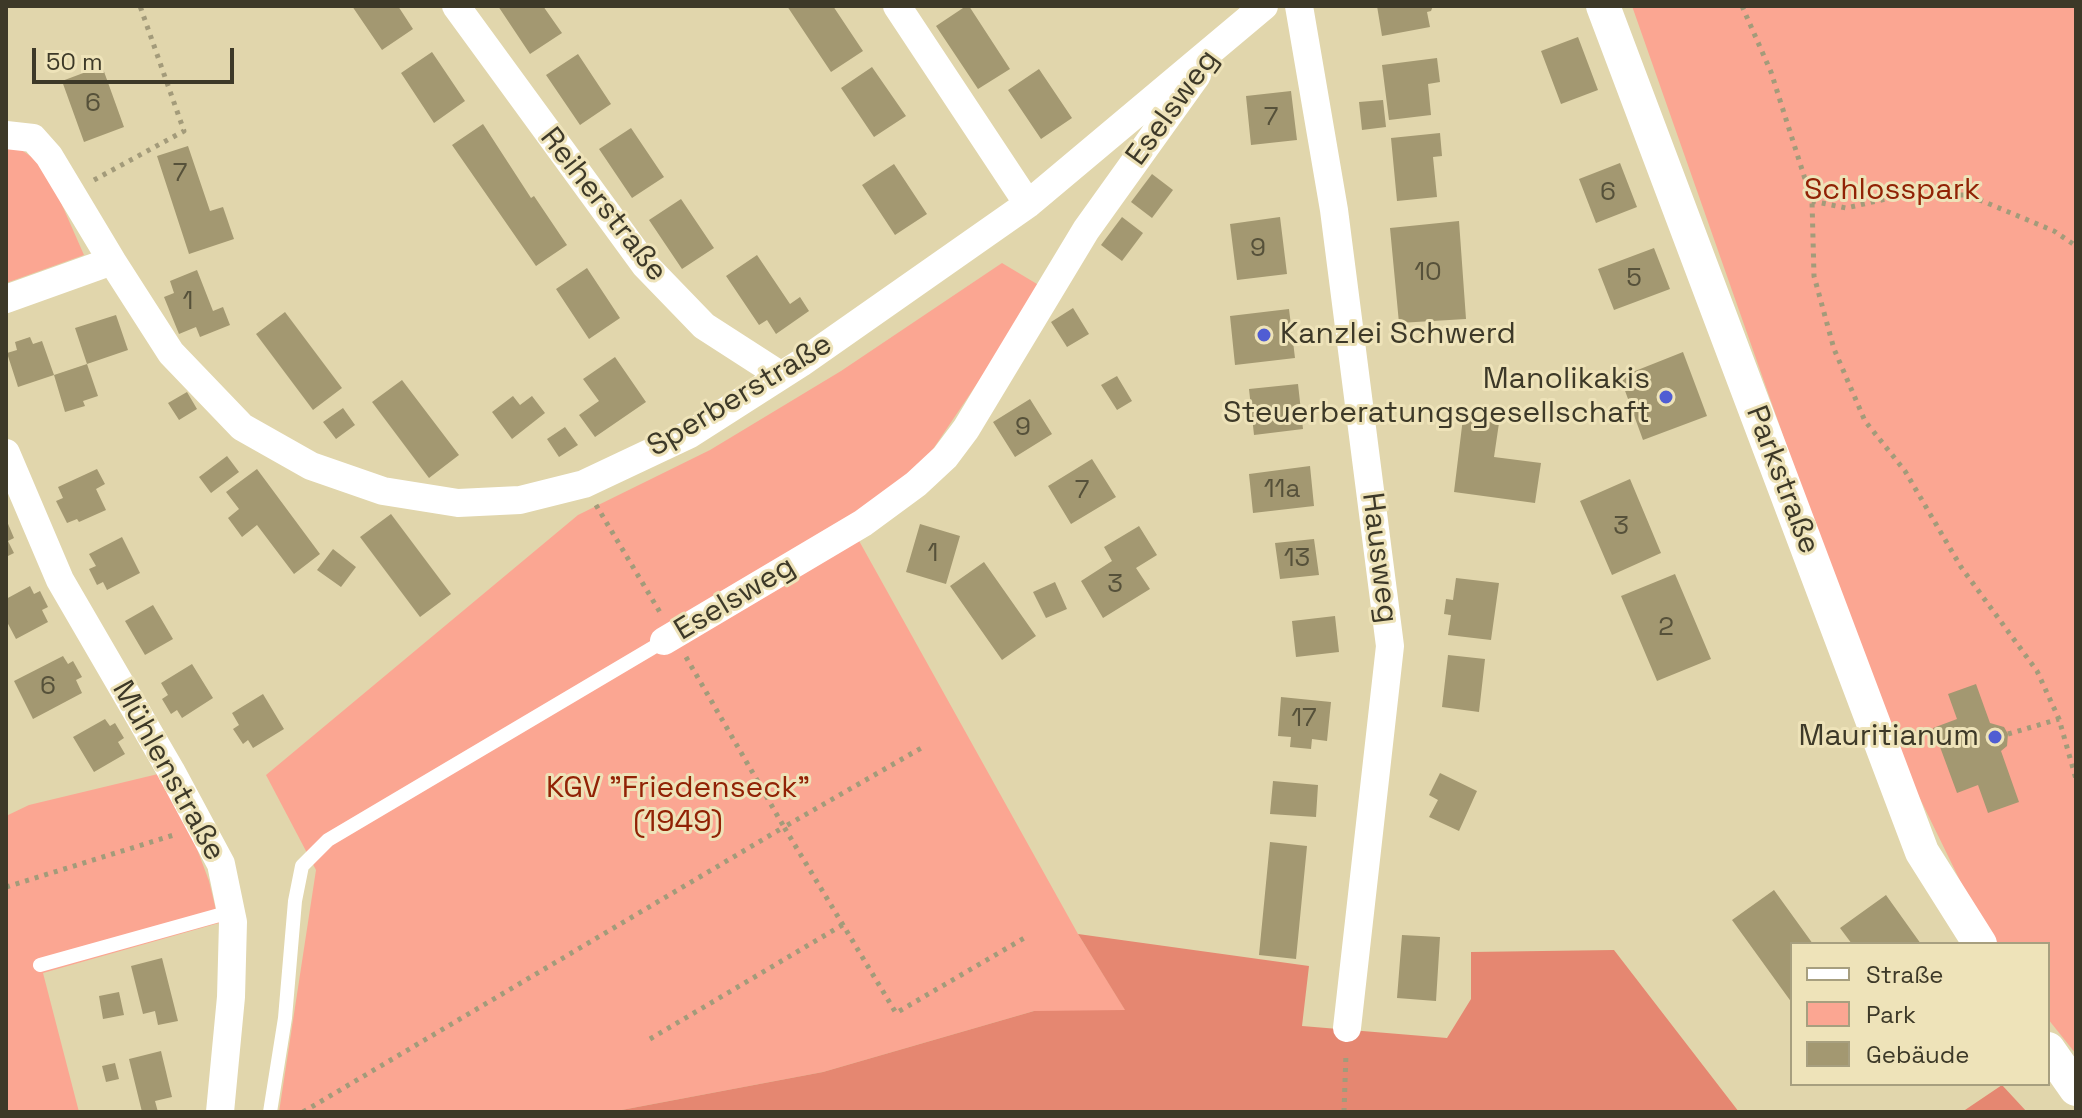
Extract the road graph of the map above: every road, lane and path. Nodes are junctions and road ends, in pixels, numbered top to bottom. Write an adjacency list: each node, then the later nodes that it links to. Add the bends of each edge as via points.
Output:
1 (140, 6): 10 (path, via 184,131)
2 (456, 6): 16 (street, Reiherstraße, via 645,265 704,326)
3 (897, 6): 12 (street)
4 (1264, 6): 8 (street, Sperberstraße)
5 (1299, 6): 31 (street, Hausweg, via 1334,210 1390,646)
6 (1603, 6): 29 (street, Parkstraße, via 1922,852)
7 (1742, 6): 11 (path, via 1771,72)
8 (1223, 38): 12 (street, Sperberstraße); 18 (street, Eselsweg, via 1086,230 945,457 863,523)
9 (6, 135): 10 (street, Sperberstraße, via 33,138)
10 (71, 192): 14 (street, Sperberstraße)
11 (1812, 201): 13 (path, via 1846,208 1899,196 1968,195 2054,231); 19 (path, via 1814,276 1834,349 1865,421 1905,471 1961,567 2037,671)
12 (1028, 204): 16 (street, Sperberstraße)
13 (2076, 246)
14 (112, 261): 15 (street); 16 (street, Sperberstraße, via 171,353 242,427 311,466 383,491 458,503 520,500 584,484 690,434)
15 (6, 299)
16 (780, 375)
17 (6, 453): 23 (street, Mühlenstraße, via 60,580)
18 (664, 641): 36 (lane, Eselsweg, via 328,840 302,866)
19 (2059, 719): 20 (path); 22 (path)
20 (2008, 734)
21 (923, 747): 24 (path)
22 (2076, 779)
23 (201, 827): 25 (path); 26 (street, Mühlenstraße, via 221,864)
24 (784, 827): 27 (path); 37 (path)
25 (6, 887)
26 (230, 912): 30 (lane); 35 (street, Mühlenstraße, via 231,997)
27 (844, 924): 28 (path, via 896,1013); 32 (path)
28 (1026, 937)
29 (1979, 942)
30 (40, 965)
31 (1347, 1028): 38 (path)
32 (650, 1039)
33 (2050, 1052): 34 (street)
34 (2076, 1089)
35 (220, 1112)
36 (270, 1112)
37 (303, 1112)
38 (1344, 1112)

